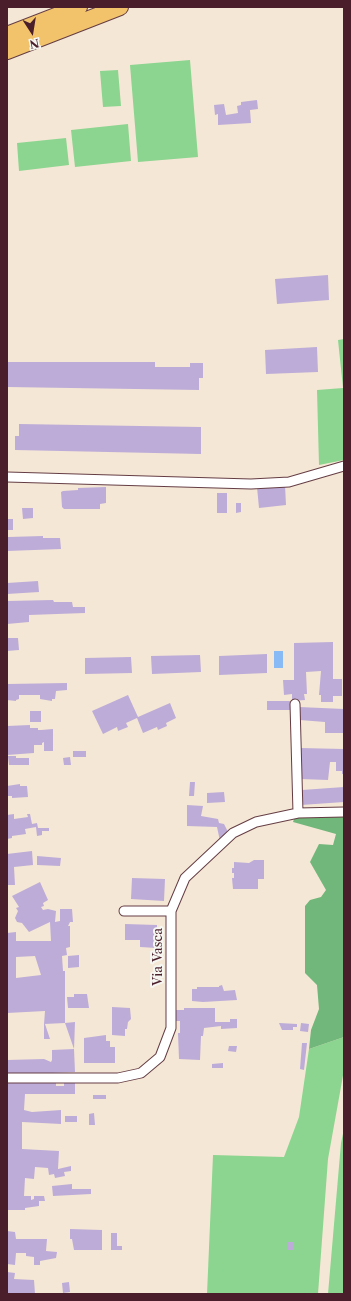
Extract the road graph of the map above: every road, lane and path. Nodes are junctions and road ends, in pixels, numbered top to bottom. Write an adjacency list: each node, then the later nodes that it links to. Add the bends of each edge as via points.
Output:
1 (79, 7): 3 (highway)
2 (120, 7): 4 (highway)
3 (7, 35)
4 (7, 51)
5 (344, 466): 6 (street, via 289,482 251,484)
6 (7, 477)
7 (295, 704): 9 (street)
8 (344, 812): 9 (street, Via Vasca)
9 (298, 813): 11 (street, Via Vasca, via 256,822 233,833 185,878)
10 (124, 911): 11 (street)
11 (171, 911): 12 (street, Via Vasca, via 171,1028 160,1057 141,1073 118,1078)
12 (7, 1078)

